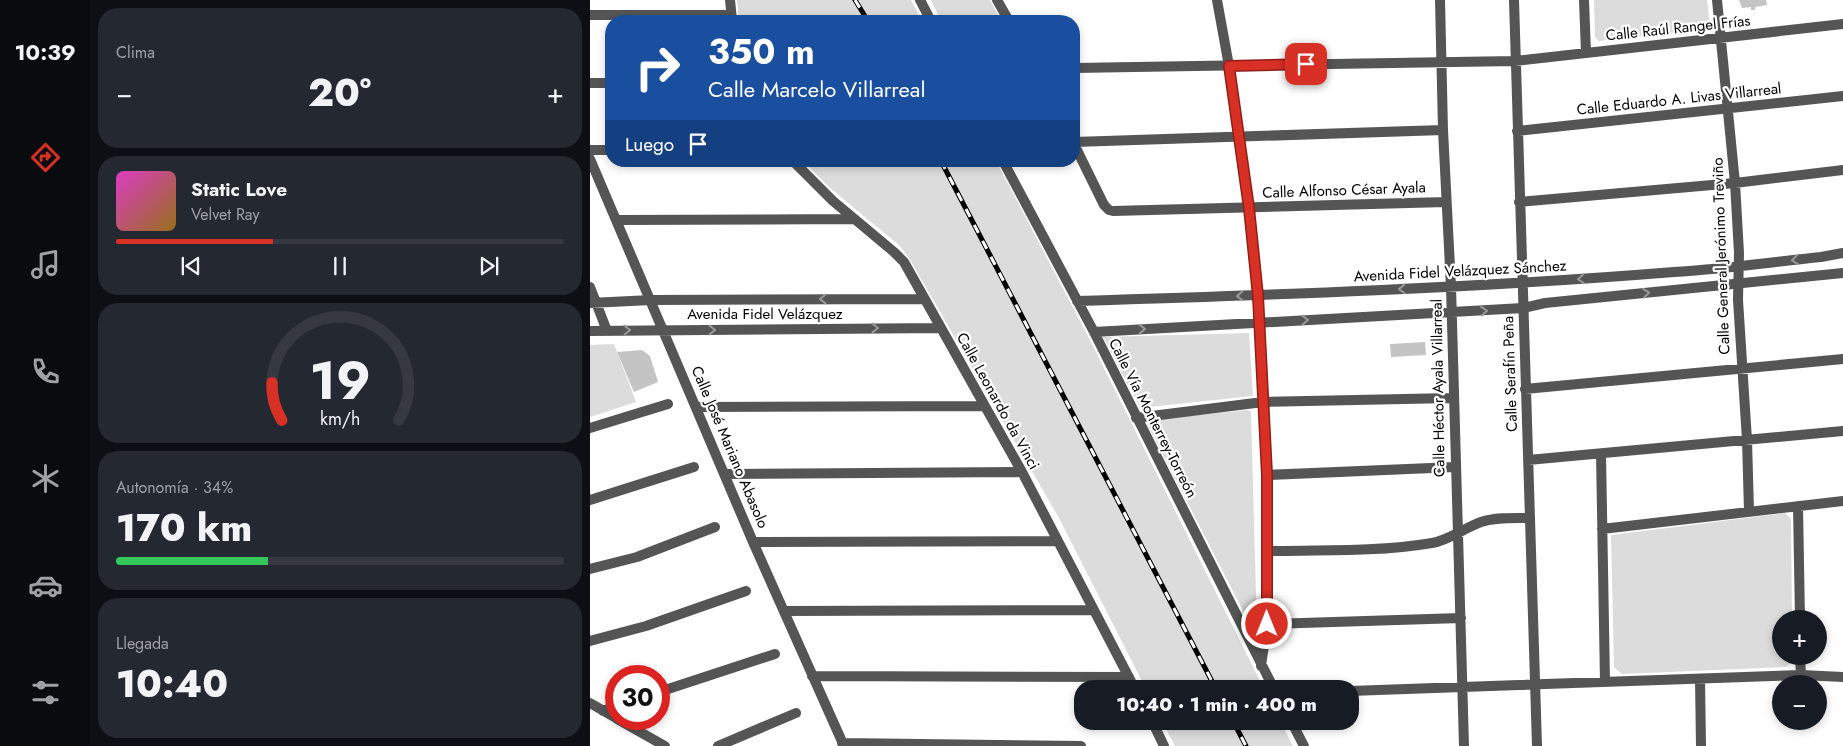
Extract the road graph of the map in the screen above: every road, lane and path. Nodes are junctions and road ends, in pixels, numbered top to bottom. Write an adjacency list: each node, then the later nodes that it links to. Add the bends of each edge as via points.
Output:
1 (730, 0): 11 (street)
2 (920, 0): 12 (street)
3 (997, 0): 13 (street)
4 (1217, 0): 19 (street)
5 (1440, 0): 18 (street, Calle Héctor Ayala Villarreal)
6 (1514, 0): 17 (street, Calle Serafín Peña)
7 (1584, 0): 16 (street)
8 (1717, 0): 15 (street, Calle General Jerónimo Treviño)
9 (590, 15): 10 (street)
10 (605, 15)
11 (732, 15)
12 (928, 15)
13 (1006, 15)
14 (1843, 24): 15 (street, Calle Raúl Rangel Frías)
15 (1721, 38): 16 (street, Calle Raúl Rangel Frías); 24 (street, Calle General Jerónimo Treviño)
16 (1586, 53): 17 (street, Calle Raúl Rangel Frías)
17 (1515, 61): 18 (street, Calle Raúl Rangel Frías); 26 (street, Calle Serafín Peña)
18 (1442, 62): 19 (street, Calle Raúl Rangel Frías); 25 (street, Calle Héctor Ayala Villarreal)
19 (1229, 66): 20 (street, Calle Raúl Rangel Frías); 27 (street)
20 (1080, 68)
21 (590, 83): 22 (street)
22 (605, 84)
23 (1843, 96): 24 (street, Calle Eduardo A. Livas Villarreal)
24 (1728, 110): 26 (street, Calle Eduardo A. Livas Villarreal); 36 (street, Calle General Jerónimo Treviño)
25 (1443, 130): 27 (street); 37 (street, Calle Héctor Ayala Villarreal)
26 (1517, 131): 38 (street, Calle Serafín Peña)
27 (1238, 138): 28 (street); 39 (street)
28 (1080, 143)
29 (590, 150): 30 (street)
30 (605, 150)
31 (1080, 155): 39 (street, Calle Alfonso César Ayala, via 1109,210)
32 (590, 159): 41 (street, Calle José Mariano Abasolo)
33 (799, 167): 40 (street, Calle Leonardo da Vinci)
34 (1006, 167): 52 (street, Calle Vía Monterrey-Torreón)
35 (1843, 170): 36 (street)
36 (1735, 183): 38 (street); 43 (street, Calle General Jerónimo Treviño)
37 (1446, 202): 39 (street, Calle Alfonso César Ayala); 48 (street, Calle Héctor Ayala Villarreal)
38 (1519, 202): 45 (street, Calle Serafín Peña)
39 (1249, 208): 49 (street)
40 (854, 219): 41 (street); 50 (street, Calle Leonardo da Vinci, via 904,262)
41 (616, 220): 51 (street, Calle José Mariano Abasolo)
42 (1843, 253): 43 (street, Avenida Fidel Velázquez Sánchez, one-way to 43)
43 (1739, 266): 45 (street, Avenida Fidel Velázquez Sánchez, one-way to 45); 46 (street, Calle General Jerónimo Treviño)
44 (1843, 273): 46 (street)
45 (1522, 282): 48 (street, Avenida Fidel Velázquez Sánchez); 54 (street, Calle Serafín Peña)
46 (1738, 284): 54 (street, one-way to 46); 63 (street, Calle General Jerónimo Treviño)
47 (590, 287): 53 (street)
48 (1451, 287): 49 (street, Avenida Fidel Velázquez Sánchez, one-way to 49); 55 (street, Calle Héctor Ayala Villarreal)
49 (1258, 296): 52 (street, Avenida Fidel Velázquez Sánchez, one-way to 52); 56 (street)
50 (924, 299): 51 (street, Avenida Fidel Velázquez, one-way to 51); 57 (street, Calle Leonardo da Vinci)
51 (651, 300): 53 (street, Avenida Fidel Velázquez); 58 (street, Calle José Mariano Abasolo)
52 (1078, 301): 61 (street, Calle Vía Monterrey-Torreón)
53 (594, 302): 60 (street)
54 (1522, 308): 55 (street, one-way to 54); 64 (street, Calle Serafín Peña)
55 (1452, 313): 56 (street, one-way to 55); 65 (street, Calle Héctor Ayala Villarreal)
56 (1260, 322): 61 (street, one-way to 56); 66 (street)
57 (940, 328): 58 (street, Avenida Fidel Velázquez, one-way to 57); 68 (street, Calle Leonardo da Vinci)
58 (664, 330): 60 (street, Avenida Fidel Velázquez, one-way to 58); 69 (street, Calle José Mariano Abasolo)
59 (590, 331): 60 (street, Avenida Fidel Velázquez)
60 (608, 331)
61 (1094, 332): 70 (street, Calle Vía Monterrey-Torreón)
62 (1843, 359): 63 (street)
63 (1741, 369): 64 (street); 73 (street, Calle General Jerónimo Treviño)
64 (1525, 389): 75 (street, Calle Serafín Peña)
65 (1453, 398): 66 (street); 77 (street, Calle Héctor Ayala Villarreal)
66 (1263, 402): 70 (street); 80 (street)
67 (668, 404): 71 (street)
68 (984, 406): 69 (street); 78 (street, Calle Leonardo da Vinci)
69 (697, 407): 79 (street, Calle José Mariano Abasolo)
70 (1136, 418): 102 (street, Calle Vía Monterrey-Torreón)
71 (590, 428)
72 (1843, 430): 73 (street)
73 (1747, 440): 74 (street); 84 (street, Calle General Jerónimo Treviño)
74 (1601, 454): 75 (street); 87 (street)
75 (1528, 460): 85 (street, Calle Serafín Peña)
76 (694, 467): 81 (street)
77 (1455, 467): 80 (street); 88 (street, Calle Héctor Ayala Villarreal)
78 (1022, 472): 79 (street); 89 (street, Calle Leonardo da Vinci)
79 (725, 474): 90 (street, Calle José Mariano Abasolo)
80 (1267, 475): 91 (street)
81 (590, 500)
82 (1843, 501): 83 (street)
83 (1798, 506): 84 (street); 96 (street)
84 (1750, 511): 87 (street)
85 (1530, 518): 88 (street, via 1495,519); 113 (street, Calle Serafín Peña)
86 (715, 527): 92 (street, via 637,557)
87 (1602, 529): 112 (street)
88 (1458, 534): 91 (street, via 1432,543); 97 (street, Calle Héctor Ayala Villarreal)
89 (1058, 541): 90 (street); 95 (street, Calle Leonardo da Vinci)
90 (753, 542): 94 (street, Calle José Mariano Abasolo)
91 (1268, 551): 98 (street)
92 (590, 569)
93 (746, 591): 99 (street, via 646,626)
94 (784, 610): 95 (street); 104 (street, Calle José Mariano Abasolo)
95 (1094, 610): 107 (street, Calle Leonardo da Vinci)
96 (1800, 610)
97 (1461, 618): 98 (street); 114 (street, Calle Héctor Ayala Villarreal)
98 (1267, 624): 102 (street)
99 (590, 641)
100 (775, 654): 115 (street)
101 (1800, 665): 103 (street)
102 (1262, 666): 111 (street, Calle Vía Monterrey-Torreón)
103 (1801, 675)
104 (812, 676): 107 (street); 123 (street, Calle José Mariano Abasolo)
105 (1772, 676): 109 (street)
106 (1827, 676): 108 (street)
107 (1129, 677): 110 (street, Calle Leonardo da Vinci)
108 (1843, 677)
109 (1700, 679): 112 (street); 131 (street)
110 (1130, 680)
111 (1269, 680)
112 (1605, 682): 113 (street)
113 (1535, 685): 114 (street); 130 (street, Calle Serafín Peña)
114 (1464, 687): 116 (street); 129 (street, Calle Héctor Ayala Villarreal)
115 (670, 688)
116 (1359, 691)
117 (590, 703): 118 (street)
118 (603, 711)
119 (796, 713): 125 (street)
120 (637, 730): 124 (street)
121 (1156, 730): 127 (street)
122 (1296, 730): 128 (street)
123 (843, 744): 126 (street)
124 (665, 746)
125 (718, 746)
126 (1081, 746)
127 (1164, 746)
128 (1304, 746)
129 (1464, 746)
130 (1537, 746)
131 (1701, 746)

